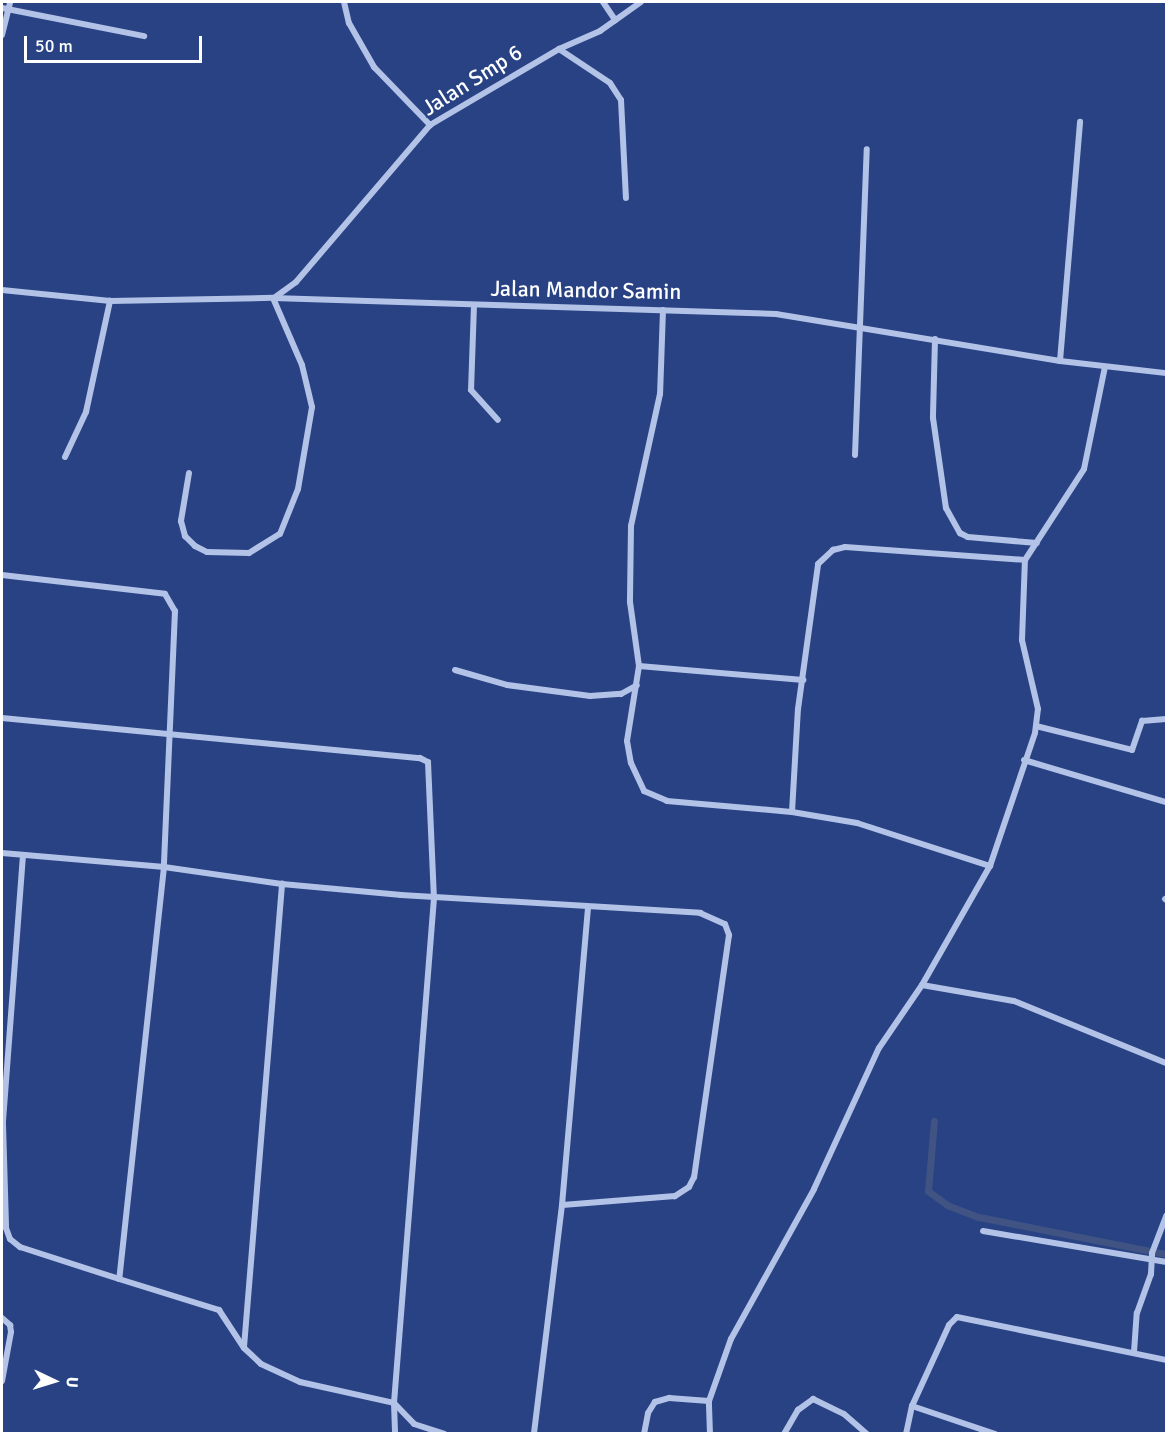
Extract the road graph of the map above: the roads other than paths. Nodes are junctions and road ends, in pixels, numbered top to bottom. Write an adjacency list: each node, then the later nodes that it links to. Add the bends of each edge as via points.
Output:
1 (10, 2): 5 (street)
2 (344, 2): 11 (street, via 349,23 374,67)
3 (603, 2): 6 (street)
4 (641, 2): 6 (street, Jalan Smp 6)
5 (5, 9): 7 (street); 8 (street)
6 (615, 20): 9 (street, Jalan Smp 6)
7 (2, 35)
8 (144, 36)
9 (559, 49): 11 (street, Jalan Smp 6); 13 (street, via 610,83 621,100)
10 (1080, 122): 21 (street)
11 (430, 125): 15 (street, Jalan Smp 6, via 296,282)
12 (867, 149): 19 (street)
13 (626, 198)
14 (2, 290): 16 (street, Jalan Mandor Samin)
15 (273, 298): 16 (street, Jalan Mandor Samin); 17 (street, Jalan Mandor Samin); 27 (street, via 302,365 312,407 298,489 280,534 249,553 207,552 195,546 185,536 181,521)
16 (110, 301): 26 (street, via 86,412)
17 (474, 305): 18 (street, Jalan Mandor Samin); 24 (street, via 471,390)
18 (663, 310): 19 (street, Jalan Mandor Samin, via 777,314); 31 (street, via 660,394 631,526 630,602)
19 (859, 327): 20 (street, Jalan Mandor Samin); 25 (street)
20 (935, 339): 21 (street, Jalan Mandor Samin); 28 (street, via 933,418 946,508 960,533 968,537)
21 (1060, 361): 22 (street, Jalan Mandor Samin)
22 (1105, 367): 23 (street, Jalan Mandor Samin); 28 (street, via 1084,469)
23 (1167, 374)
24 (498, 420)
25 (855, 455)
26 (65, 457)
27 (189, 473)
28 (1037, 543): 29 (street)
29 (1025, 560): 33 (street, via 845,547 833,550 818,564); 37 (street, via 1022,640 1036,690)
30 (2, 575): 38 (street, via 165,594 175,611)
31 (639, 666): 33 (street); 34 (street)
32 (455, 670): 34 (street, via 507,686 590,696 621,694)
33 (803, 680): 41 (street)
34 (637, 685): 41 (street, via 627,741 631,763 644,791 667,801)
35 (2, 718): 38 (street)
36 (1167, 719): 37 (street, via 1142,721 1132,750)
37 (1036, 726): 39 (street)
38 (168, 736): 45 (street); 47 (street, via 426,760)
39 (1024, 760): 40 (street); 44 (street)
40 (1167, 802)
41 (792, 812): 44 (street, via 907,836)
42 (2, 853): 43 (street)
43 (23, 855): 45 (street); 57 (street, via 3,1124 6,1228 10,1239 20,1247)
44 (990, 866): 49 (street)
45 (164, 867): 46 (street); 57 (street)
46 (282, 884): 47 (street); 59 (street)
47 (434, 898): 48 (street); 64 (street)
48 (588, 907): 51 (street); 51 (street, via 700,913 725,924 729,935 694,1178 689,1187 660,1199)
49 (922, 985): 50 (street, via 1014,1001); 63 (street, via 879,1048 814,1189 731,1339)
50 (1167, 1064)
51 (562, 1205): 68 (street)
52 (1167, 1216): 54 (street)
53 (983, 1231): 55 (street)
54 (1163, 1235): 55 (street)
55 (1152, 1256): 56 (street); 60 (street, via 1137,1314)
56 (1167, 1262)
57 (119, 1279): 59 (street, via 219,1311)
58 (2, 1318): 62 (street, via 11,1332)
59 (244, 1348): 64 (street, via 261,1364 300,1382)
60 (1134, 1352): 61 (street); 65 (street, via 1081,1345 957,1317 948,1325)
61 (1167, 1360)
62 (2, 1381)
63 (709, 1401): 69 (street, via 669,1398 655,1402 648,1413); 70 (street)
64 (394, 1402): 66 (street); 67 (street, via 414,1424)
65 (912, 1406): 73 (street); 74 (street)
66 (395, 1434)
67 (444, 1434)
68 (534, 1434)
69 (644, 1434)
70 (710, 1434)
71 (784, 1434): 72 (street, via 798,1410 813,1399 844,1414)
72 (867, 1434)
73 (906, 1434)
74 (995, 1434)

